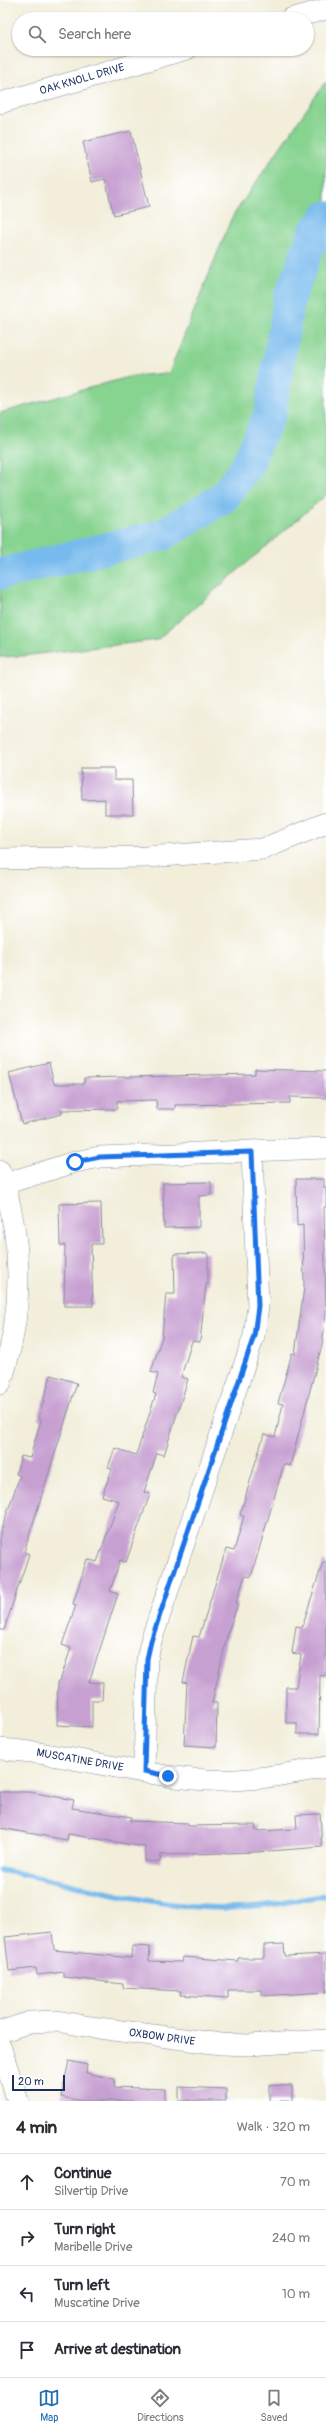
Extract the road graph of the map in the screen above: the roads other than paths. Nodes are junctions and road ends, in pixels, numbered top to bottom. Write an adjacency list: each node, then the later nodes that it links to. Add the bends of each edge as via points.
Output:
1 (326, 9): 2 (street)
2 (314, 12)
3 (163, 56): 4 (street, OAK KNOLL DRIVE)
4 (0, 103)
5 (326, 823): 6 (street, via 263,849 146,857)
6 (0, 859)
7 (326, 1148): 8 (street)
8 (252, 1152): 9 (street, via 100,1157); 13 (street, via 258,1306 254,1336 151,1641 147,1659)
9 (2, 1178): 10 (street, via 12,1213 18,1272 14,1339)
10 (0, 1384)
11 (0, 1749): 13 (street, MUSCATINE DRIVE, via 44,1753)
12 (326, 1767): 13 (street, MUSCATINE DRIVE, via 255,1779 214,1780 187,1779)
13 (144, 1771)
14 (0, 2032): 15 (street, OXBOW DRIVE, via 30,2022 57,2021 106,2030 221,2044 250,2045)
15 (326, 2040)
16 (0, 2046): 17 (street)
17 (18, 2101)

